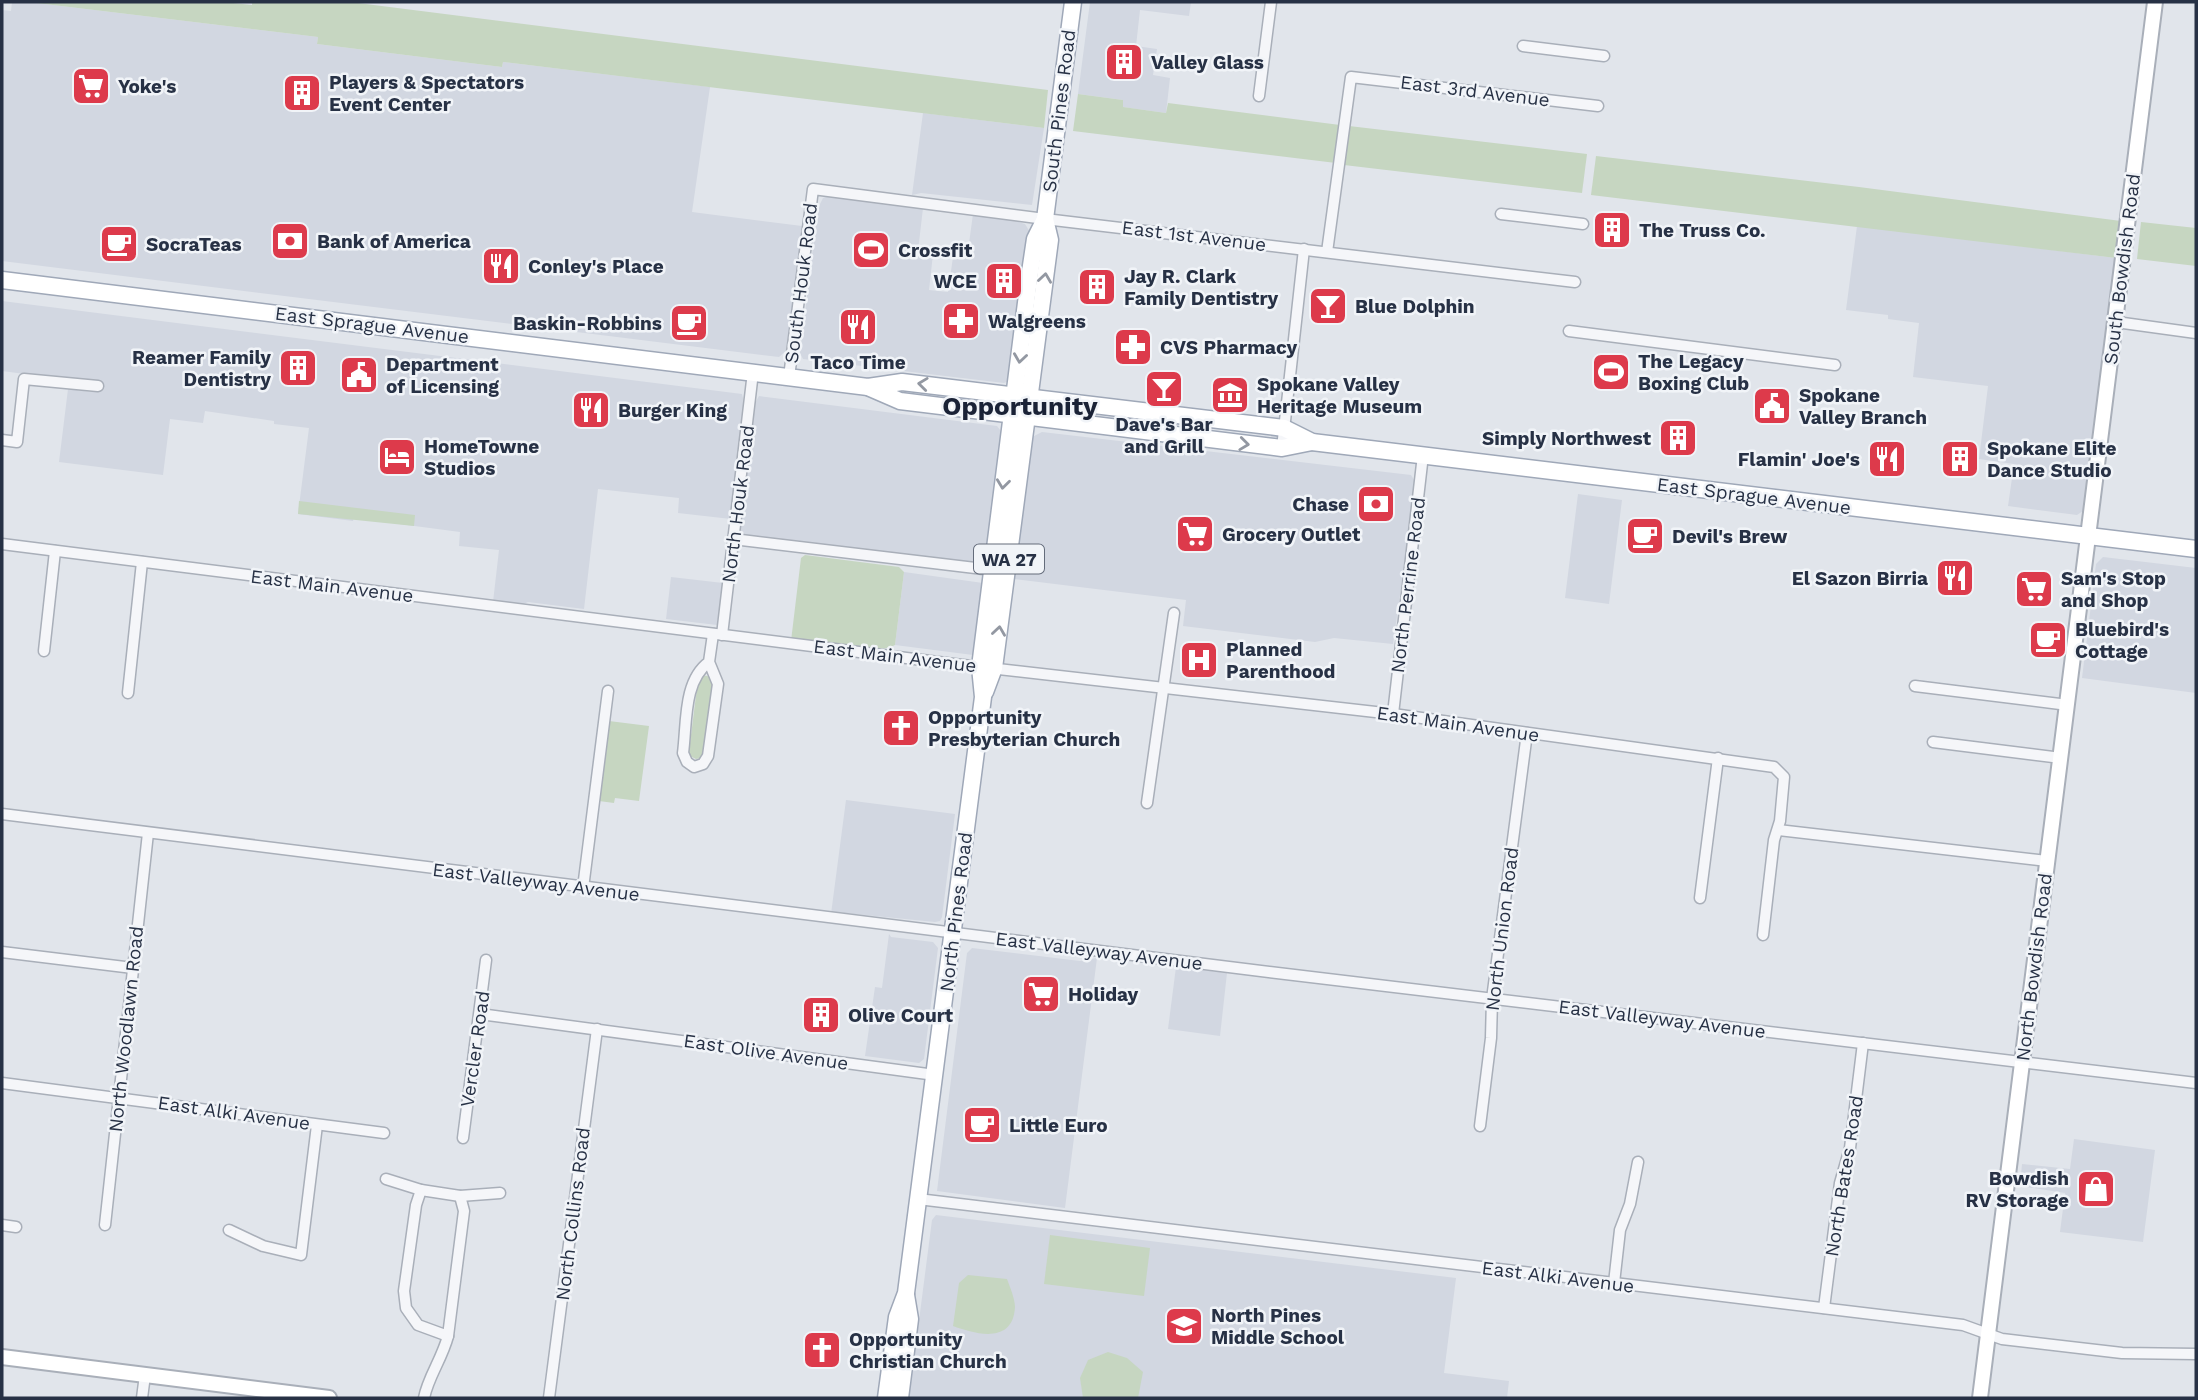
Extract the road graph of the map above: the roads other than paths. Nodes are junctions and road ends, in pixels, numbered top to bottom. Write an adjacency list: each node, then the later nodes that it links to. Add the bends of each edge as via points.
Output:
1 (1073, 2): 10 (main road, South Pines Road / WA 27)
2 (1271, 2): 6 (street)
3 (2155, 2): 16 (street, South Bowdish Road)
4 (1524, 46): 5 (street)
5 (1604, 55)
6 (1259, 96)
7 (1598, 106): 13 (street, East 3rd Avenue, via 1351,77)
8 (813, 189): 10 (street, East 1st Avenue); 21 (street, South Houk Road)
9 (1501, 214): 11 (street)
10 (1045, 219): 12 (street, East 1st Avenue); 24 (main road, South Pines Road / WA 27, via 1050,240)
11 (1583, 224)
12 (1304, 249): 13 (street, East 1st Avenue); 26 (street)
13 (1327, 252): 15 (street, East 1st Avenue)
14 (2, 280): 20 (main road, East Sprague Avenue)
15 (1575, 282)
16 (2116, 322): 18 (street); 31 (street, South Bowdish Road)
17 (1569, 331): 19 (street)
18 (2196, 333)
19 (1836, 365)
20 (753, 372): 21 (main road, East Sprague Avenue); 32 (street, North Houk Road)
21 (789, 377): 23 (main road, East Sprague Avenue)
22 (98, 386): 27 (street, via 24,379 18,442)
23 (868, 387): 24 (main road, East Sprague Avenue, one-way to 23, via 902,382); 25 (main road, East Sprague Avenue, via 900,401)
24 (1022, 396): 25 (main road, South Pines Road / WA 27); 26 (main road, East Sprague Avenue)
25 (1019, 417): 29 (main road, East Sprague Avenue, one-way to 29); 37 (main road, North Pines Road / WA 27, one-way to 37); 42 (main road, North Pines Road / WA 27, one-way to 25)
26 (1284, 428): 28 (main road, East Sprague Avenue); 29 (street)
27 (2, 440)
28 (1312, 442): 29 (main road, East Sprague Avenue); 30 (main road, East Sprague Avenue)
29 (1282, 449)
30 (1423, 455): 31 (main road, East Sprague Avenue); 48 (street, North Perrine Road)
31 (2090, 536): 34 (main road, East Sprague Avenue); 47 (street, North Bowdish Road)
32 (733, 539): 37 (street); 39 (street, North Houk Road)
33 (2, 544): 35 (street, East Main Avenue)
34 (2196, 549)
35 (55, 551): 36 (street, East Main Avenue); 40 (street)
36 (142, 562): 39 (street, East Main Avenue); 46 (street)
37 (992, 570): 42 (main road, North Pines Road / WA 27)
38 (1174, 614): 43 (street)
39 (718, 635): 41 (street, North Houk Road); 42 (street, East Main Avenue)
40 (44, 651)
41 (709, 662): 41 (street, via 718,684 710,744 708,757 694,767 683,753 692,682)
42 (987, 667): 43 (street, East Main Avenue); 60 (main road, North Pines Road / WA 27)
43 (1164, 687): 48 (street, East Main Avenue); 53 (street)
44 (1915, 687): 47 (street)
45 (608, 691): 58 (street)
46 (128, 693)
47 (2068, 705): 52 (street, North Bowdish Road)
48 (1393, 714): 49 (street, East Main Avenue)
49 (1527, 733): 51 (street, East Main Avenue); 65 (street, North Union Road)
50 (1933, 742): 52 (street)
51 (1717, 758): 55 (street, East Main Avenue, via 1774,767 1784,777); 59 (street)
52 (2061, 758): 57 (street, North Bowdish Road)
53 (1147, 803)
54 (2, 814): 56 (street, East Valleyway Avenue)
55 (1778, 830): 57 (street); 61 (street)
56 (148, 833): 58 (street, East Valleyway Avenue); 64 (street, North Woodlawn Road)
57 (2047, 861): 69 (street, North Bowdish Road)
58 (583, 888): 60 (street, East Valleyway Avenue)
59 (1700, 898)
60 (953, 933): 65 (street, East Valleyway Avenue); 70 (main road, North Pines Road / WA 27)
61 (1763, 934)
62 (2, 952): 64 (street)
63 (486, 960): 66 (street, Vercler Road)
64 (134, 968): 73 (street, North Woodlawn Road)
65 (1492, 999): 68 (street, East Valleyway Avenue); 75 (street, North Union Road)
66 (480, 1014): 67 (street, East Olive Avenue); 77 (street, Vercler Road)
67 (597, 1029): 70 (street, East Olive Avenue); 99 (street, North Collins Road)
68 (1863, 1043): 69 (street, East Valleyway Avenue); 90 (street, North Bates Road)
69 (2023, 1062): 72 (street, East Valleyway Avenue); 91 (street, North Bowdish Road)
70 (934, 1075): 83 (main road, North Pines Road / WA 27)
71 (2, 1083): 73 (street, East Alki Avenue)
72 (2196, 1083)
73 (118, 1097): 74 (street, East Alki Avenue); 85 (street, North Woodlawn Road)
74 (317, 1125): 76 (street, East Alki Avenue); 87 (street, via 301,1255 263,1246)
75 (1480, 1126)
76 (384, 1133)
77 (463, 1138)
78 (1638, 1161): 88 (street, via 1620,1230)
79 (386, 1180): 80 (street)
80 (421, 1190): 82 (street); 92 (street, via 404,1291 406,1308 418,1325)
81 (500, 1193): 82 (street)
82 (460, 1196): 92 (street, via 464,1211)
83 (918, 1199): 88 (street, East Alki Avenue); 89 (main road, North Pines Road / WA 27)
84 (2, 1225): 86 (street)
85 (105, 1225)
86 (16, 1227)
87 (229, 1230)
88 (1614, 1283): 90 (street, East Alki Avenue)
89 (906, 1293): 100 (main road, North Pines Road / WA 27, via 897,1317); 101 (main road, North Pines Road / WA 27, via 910,1319)
90 (1824, 1308): 91 (street, East Alki Avenue, via 1962,1325)
91 (1989, 1334): 93 (street, East Alki Avenue, via 2122,1353); 102 (street, North Bowdish Road)
92 (448, 1336): 98 (street)
93 (2196, 1354)
94 (2, 1357): 95 (street)
95 (145, 1375): 96 (street); 97 (street)
96 (142, 1398)
97 (329, 1398)
98 (424, 1398)
99 (550, 1398)
100 (886, 1398)
101 (900, 1398)
102 (1980, 1398)

